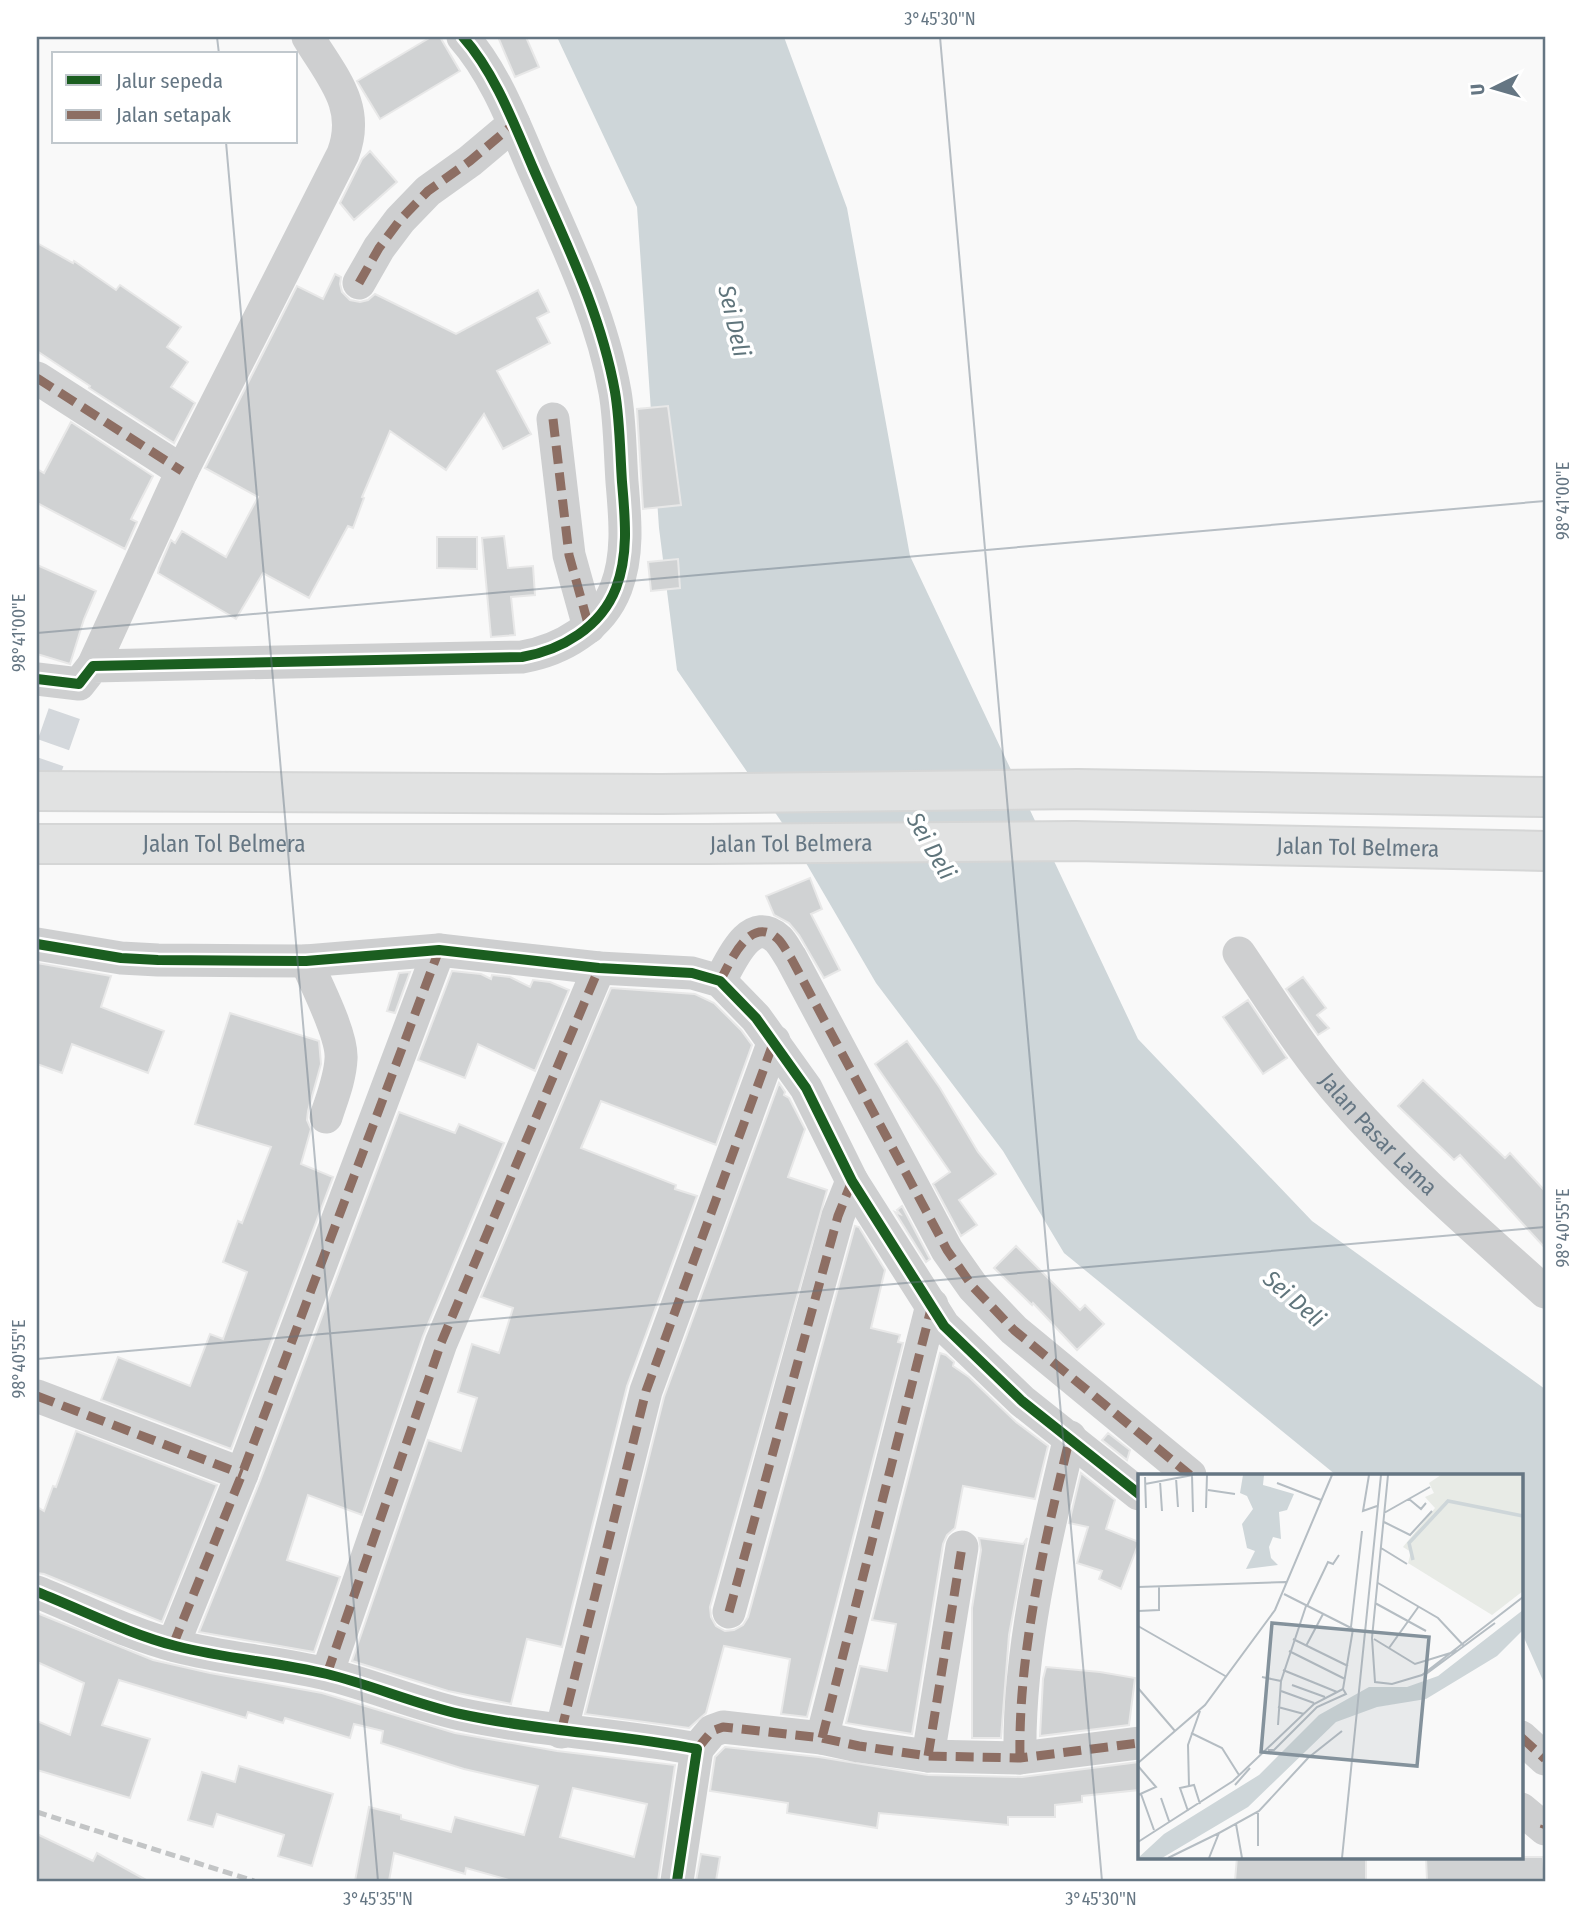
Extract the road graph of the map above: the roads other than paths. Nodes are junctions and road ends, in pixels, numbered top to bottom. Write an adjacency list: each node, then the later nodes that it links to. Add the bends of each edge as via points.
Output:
1 (308, 37): 7 (street, via 347,106 350,136)
2 (465, 38): 3 (street)
3 (514, 124): 4 (street, via 428,191 400,220); 8 (street, via 591,300 615,392 625,546 616,587)
4 (359, 283)
5 (37, 378): 7 (street)
6 (552, 419): 8 (street, via 569,555)
7 (182, 471): 10 (street)
8 (589, 627): 10 (street, via 552,650 522,657)
9 (37, 679): 10 (street)
10 (80, 685)
11 (37, 791): 12 (highway, via 661,794 1077,789)
12 (1545, 797)
13 (37, 844): 14 (highway, Jalan Tol Belmera, via 1075,841)
14 (1545, 851)
15 (37, 944): 18 (street, via 121,958)
16 (439, 950): 18 (street); 19 (street); 28 (street)
17 (1239, 953): 24 (street, Jalan Pasar Lama, via 1345,1100 1451,1209)
18 (306, 961): 22 (street, via 342,1056)
19 (599, 968): 20 (street, via 692,973); 35 (street, via 441,1343)
20 (720, 981): 21 (street); 29 (street, via 747,937 768,933 778,939 947,1250 973,1287 1014,1330)
21 (774, 1041): 23 (street, via 806,1088); 36 (street, via 646,1391)
22 (326, 1117)
23 (852, 1181): 25 (street); 33 (street, via 838,1216)
24 (1545, 1292)
25 (932, 1306): 27 (street, via 944,1326 1022,1401); 37 (street)
26 (37, 1396): 28 (street)
27 (1070, 1437): 30 (street); 42 (street, via 1044,1541 1023,1686)
28 (242, 1474): 34 (street)
29 (1189, 1474)
30 (1138, 1493)
31 (962, 1546): 41 (street)
32 (37, 1592): 34 (street)
33 (729, 1612)
34 (173, 1645): 35 (street, via 223,1658)
35 (327, 1674): 36 (street, via 459,1714)
36 (561, 1732): 40 (street, via 641,1738)
37 (822, 1738): 40 (street, via 723,1727 712,1731); 41 (street)
38 (1522, 1738): 43 (street)
39 (1138, 1743): 42 (street)
40 (697, 1749): 46 (street)
41 (928, 1756): 42 (street)
42 (1020, 1758)
43 (1545, 1759)
44 (1522, 1810): 45 (street)
45 (1545, 1828)
46 (678, 1869)

